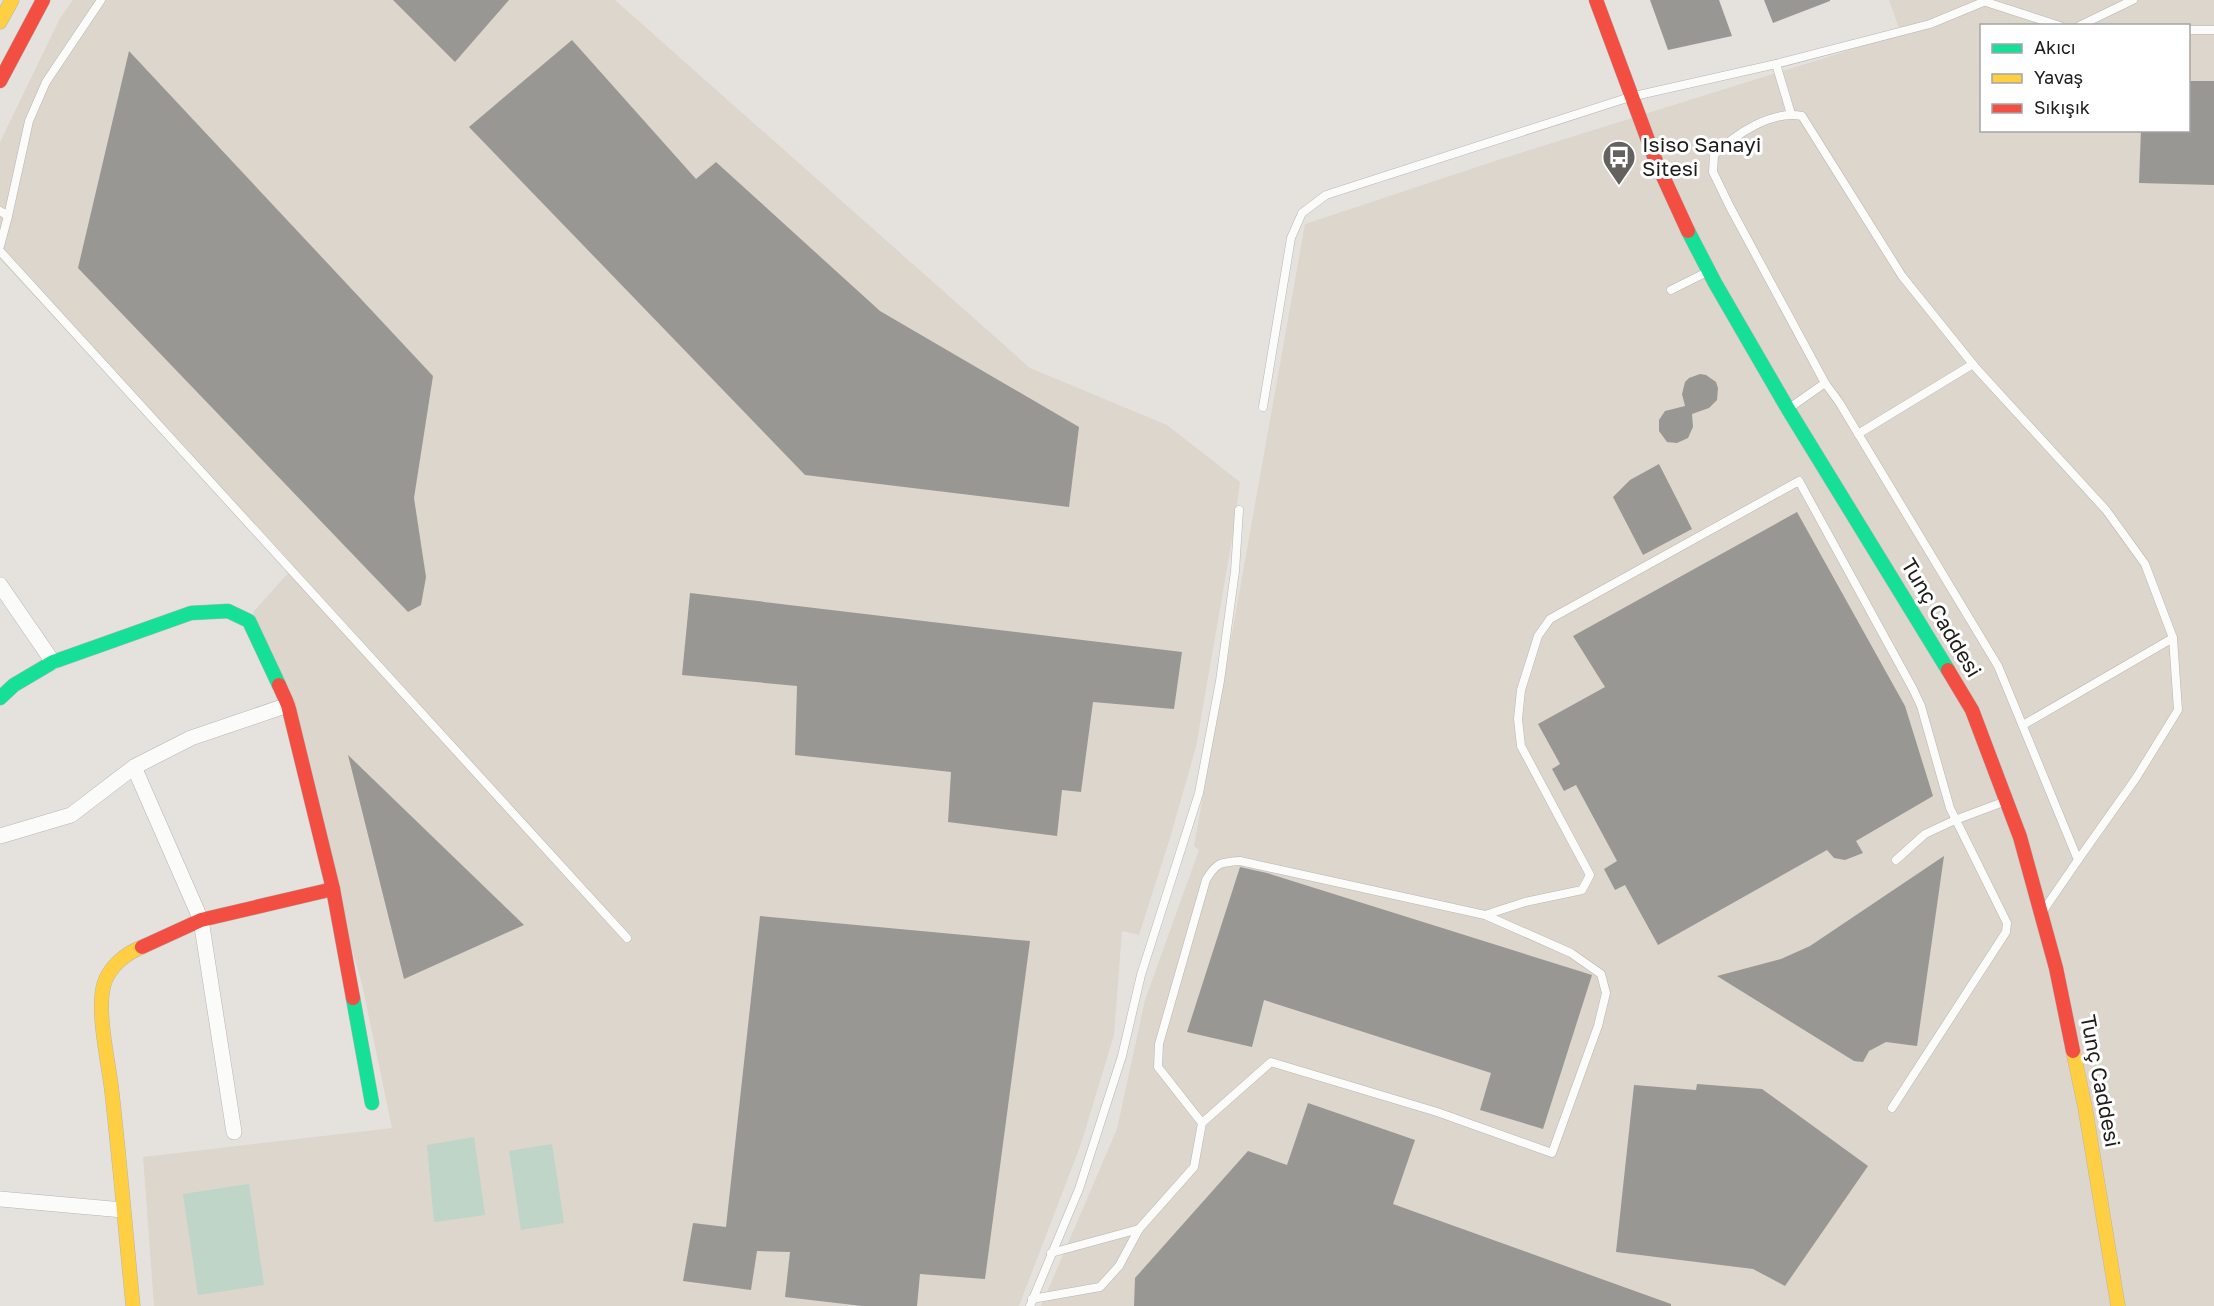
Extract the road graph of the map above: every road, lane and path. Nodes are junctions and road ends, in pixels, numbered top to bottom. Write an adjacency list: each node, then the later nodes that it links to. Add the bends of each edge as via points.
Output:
1 (12, 0): 7 (main road)
2 (43, 0): 13 (main road)
3 (101, 0): 17 (lane, via 46,82 29,121)
4 (1596, 0): 14 (main road, Tunç Caddesi)
5 (2133, 0): 9 (lane)
6 (1987, 1): 8 (lane); 12 (lane, via 1930,24)
7 (0, 22)
8 (2054, 24)
9 (2083, 24)
10 (2190, 30): 11 (lane)
11 (2214, 30)
12 (1776, 64): 14 (lane); 15 (lane)
13 (0, 81)
14 (1630, 97): 20 (main road, Tunç Caddesi); 24 (lane, via 1326,195 1302,213 1291,238)
15 (1791, 114): 22 (lane, via 1802,116 1902,276); 23 (lane, via 1779,115 1734,136 1714,155 1713,172)
16 (0, 211): 17 (lane)
17 (8, 216): 18 (lane)
18 (0, 246)
19 (0, 251): 44 (lane)
20 (1709, 271): 21 (lane); 25 (main road, Tunç Caddesi)
21 (1671, 290)
22 (1973, 364): 26 (lane); 29 (lane, via 2106,510 2145,564)
23 (1825, 383): 25 (lane); 26 (lane)
24 (1263, 407)
25 (1788, 409): 35 (main road, Tunç Caddesi, via 1972,710)
26 (1858, 434): 33 (lane, via 1998,666)
27 (1239, 510): 52 (lane, via 1220,681 1199,793 1141,975 1122,1056 1078,1189)
28 (0, 585): 30 (street)
29 (2172, 638): 33 (lane); 39 (lane, via 2178,710)
30 (53, 662): 31 (main road); 32 (main road, via 191,613 228,611 249,621)
31 (0, 698)
32 (288, 705): 34 (street, via 191,738); 40 (main road)
33 (2023, 725): 39 (lane)
34 (134, 767): 37 (street, via 71,814); 43 (street)
35 (2007, 800): 36 (lane); 41 (main road, Tunç Caddesi)
36 (1955, 820): 38 (lane, via 1925,834); 42 (lane, via 1921,706 1799,481 1550,619 1538,636 1521,690 1521,746 1590,875 1582,890); 46 (lane, via 2003,913 2006,932)
37 (0, 836)
38 (1896, 860)
39 (2078, 860): 41 (lane)
40 (333, 889): 43 (main road); 45 (main road)
41 (2042, 912): 55 (main road, Tunç Caddesi, via 2085,1107)
42 (1485, 915): 47 (lane, via 1240,861 1214,866 1206,880 1162,1033 1158,1067); 47 (lane, via 1571,953 1601,974 1606,993 1598,1026 1552,1153 1437,1112 1270,1062)
43 (201, 920): 48 (street); 50 (main road, via 134,950 113,967 104,984 102,1018)
44 (627, 938)
45 (372, 1103)
46 (1892, 1108)
47 (1202, 1123): 51 (lane, via 1194,1167)
48 (234, 1132)
49 (0, 1199): 50 (street)
50 (123, 1210): 54 (main road)
51 (1139, 1229): 52 (lane); 53 (lane, via 1119,1266 1100,1287)
52 (1051, 1253): 53 (lane)
53 (1031, 1303)
54 (133, 1306)
55 (2118, 1306)

